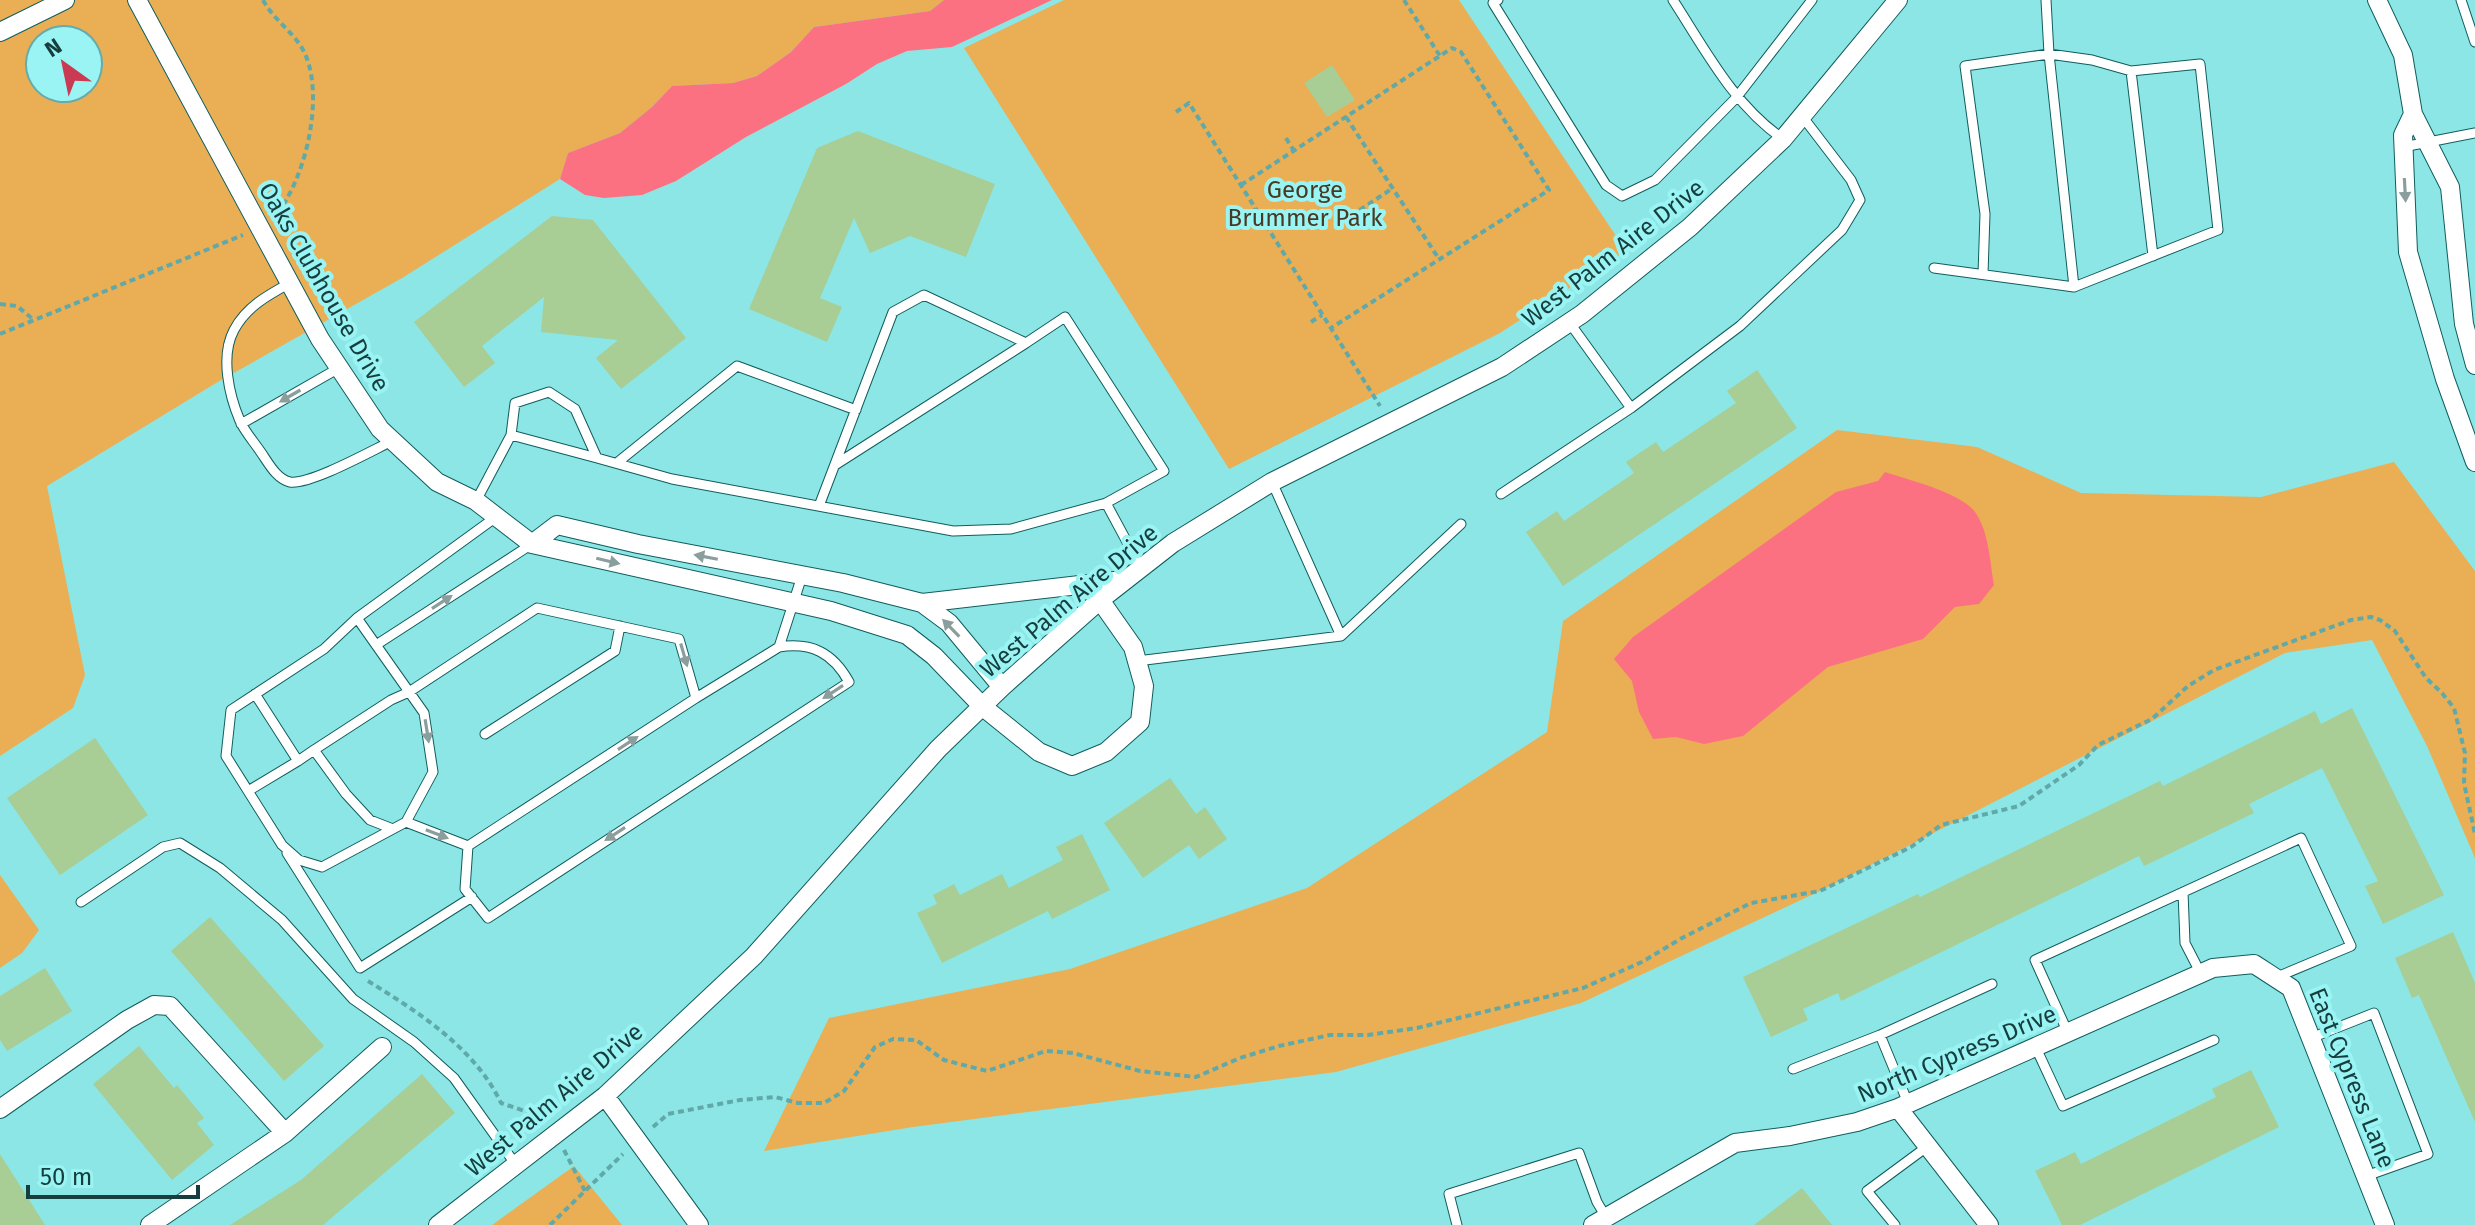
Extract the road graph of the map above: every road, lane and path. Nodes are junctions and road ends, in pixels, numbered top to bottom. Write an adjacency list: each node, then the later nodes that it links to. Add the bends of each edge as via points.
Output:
1 (65, 0): 12 (street)
2 (137, 0): 33 (street, Oaks Clubhouse Drive)
3 (263, 0): 33 (path, via 303,50 311,70 314,107 296,177 279,212)
4 (1404, 0): 15 (path)
5 (1498, 0): 17 (lane, via 1493,3 1606,185 1622,196 1655,180)
6 (1673, 0): 17 (lane)
7 (1812, 0): 17 (lane)
8 (1898, 0): 20 (street, West Palm Aire Drive)
9 (2046, 0): 14 (lane)
10 (2377, 0): 19 (street, via 2403,55)
11 (2461, 0): 13 (lane)
12 (0, 32)
13 (2475, 42)
14 (2049, 54): 16 (lane); 37 (lane, via 1965,66 1985,214); 39 (lane)
15 (1440, 56): 21 (path); 35 (path, via 1452,48 1461,52 1549,190)
16 (2131, 71): 34 (lane); 34 (lane, via 2200,64 2218,230)
17 (1736, 98): 24 (lane)
18 (1176, 112): 28 (path, via 1189,103)
19 (2413, 114): 25 (street); 26 (street)
20 (1802, 116): 24 (street, West Palm Aire Drive); 50 (lane, via 1860,200 1842,230 1740,326)
21 (1346, 117): 27 (path); 29 (path)
22 (2475, 133): 25 (lane)
23 (1286, 138): 27 (path)
24 (1783, 139): 44 (street, West Palm Aire Drive, via 1690,227)
25 (2428, 143): 26 (lane); 48 (street, via 2450,187 2464,324)
26 (2403, 147): 58 (street, one-way to 58, via 2408,252)
27 (1294, 151): 28 (path)
28 (1241, 185): 30 (path)
29 (1393, 188): 32 (path); 35 (path)
30 (1256, 209): 31 (path); 41 (path)
31 (1243, 218)
32 (1343, 221)
33 (260, 228): 38 (street, Oaks Clubhouse Drive); 42 (path)
34 (2153, 256): 39 (lane)
35 (1439, 259): 45 (path)
36 (1934, 268): 37 (lane)
37 (1983, 274): 39 (lane)
38 (290, 283): 49 (street, Oaks Clubhouse Drive); 53 (lane, via 262,299 233,332 227,355 229,381)
39 (2074, 287)
40 (0, 304): 42 (path, via 17,306)
41 (1323, 315): 43 (path); 45 (path)
42 (34, 320): 46 (path)
43 (1311, 322)
44 (1569, 322): 50 (lane); 52 (street, West Palm Aire Drive, via 1502,367)
45 (1331, 328): 52 (path)
46 (0, 334)
47 (1026, 343): 51 (lane, via 924,295 893,312); 59 (lane); 63 (lane, via 1065,317 1164,471)
48 (2475, 365)
49 (339, 368): 53 (lane, one-way to 53); 55 (street, Oaks Clubhouse Drive)
50 (1631, 408): 61 (lane)
51 (856, 410): 57 (lane, via 737,366); 59 (lane)
52 (1390, 422): 60 (street, West Palm Aire Drive)
53 (241, 424): 55 (lane, via 287,482 305,482)
54 (511, 435): 56 (lane); 56 (lane, via 515,403 549,392 575,409); 62 (lane)
55 (392, 441): 62 (street, Oaks Clubhouse Drive, via 437,482)
56 (597, 458): 57 (lane)
57 (618, 462): 64 (lane, via 672,479)
58 (2475, 462)
59 (835, 465): 64 (lane)
60 (1272, 482): 68 (street, West Palm Aire Drive); 76 (lane)
61 (1501, 494)
62 (476, 501): 65 (street, Oaks Clubhouse Drive)
63 (1106, 503): 64 (lane, via 1011,529 953,531); 68 (lane)
64 (819, 506)
65 (496, 517): 67 (street, Oaks Clubhouse Drive); 74 (lane)
66 (1461, 524): 76 (lane)
67 (532, 544): 69 (street, one-way to 67, via 557,525); 72 (street, Oaks Clubhouse Drive, one-way to 72); 77 (lane, one-way to 67)
68 (1141, 568): 70 (street, West Palm Aire Drive)
69 (802, 576): 72 (lane); 73 (street)
70 (1126, 580): 71 (street, West Palm Aire Drive); 73 (street)
71 (1100, 600): 79 (street); 80 (street, West Palm Aire Drive)
72 (794, 603): 78 (lane); 84 (street, Oaks Clubhouse Drive, via 907,635)
73 (922, 603): 80 (street, one-way to 73, via 949,623)
74 (357, 618): 77 (lane); 82 (lane, via 324,649)
75 (620, 626): 81 (lane, via 537,608); 83 (lane, one-way to 83, via 679,639); 85 (lane, via 615,651)
76 (1341, 636): 79 (lane)
77 (376, 645): 81 (lane)
78 (779, 647): 83 (lane); 95 (lane, one-way to 95, via 802,644 838,661 849,682 488,918)
79 (1137, 661): 84 (street, Oaks Clubhouse Drive, via 1144,686 1140,722 1106,752 1072,766 1039,752)
80 (1002, 687): 84 (street, West Palm Aire Drive)
81 (409, 692): 86 (lane); 89 (lane, one-way to 89, via 424,713 433,772)
82 (255, 694): 87 (lane); 88 (lane, via 231,710 226,756)
83 (696, 698): 93 (lane, one-way to 83)
84 (983, 707): 109 (street, West Palm Aire Drive, via 938,749 754,956)
85 (485, 734)
86 (314, 750): 87 (lane); 90 (lane, via 370,820)
87 (298, 761): 88 (lane)
88 (248, 791): 92 (lane)
89 (406, 822): 90 (lane); 93 (lane, one-way to 93)
90 (393, 829): 92 (lane, via 322,867 299,860)
91 (2475, 834): 114 (path, via 2454,708 2395,631 2371,617 2351,620 2214,670 2152,719 2098,745 2079,765 2019,806 1941,825 1911,847 1820,891 1751,903 1583,988 1417,1028 1330,1035 1279,1046 1196,1077 1046,1051 987,1071 944,1060 916,1040 893,1039 875,1047 844,1091 824,1103 775,1097 740,1100 668,1114)
92 (282, 845): 98 (lane)
93 (468, 846): 95 (lane, via 465,889)
94 (2183, 892): 99 (lane, via 2185,943); 100 (lane, via 2301,838 2351,946); 102 (lane, via 2035,960)
95 (472, 897): 98 (lane)
96 (81, 902): 116 (lane, via 163,847 180,843 201,855 282,920 353,999 454,1078)
97 (2254, 964): 99 (street, North Cypress Drive); 100 (street, East Cypress Lane)
98 (360, 968): 113 (path, via 366,980 447,1035 492,1085 501,1103 545,1118)
99 (2201, 974): 102 (street, North Cypress Drive)
100 (2275, 978): 104 (street, East Cypress Lane, via 2291,988)
101 (1992, 984): 103 (lane)
102 (2068, 1033): 107 (street, North Cypress Drive)
103 (1880, 1035): 108 (lane); 110 (lane)
104 (2311, 1038): 117 (street, East Cypress Lane); 117 (lane, via 2374,1013 2428,1154)
105 (2214, 1040): 107 (lane, via 2063,1106)
106 (382, 1047): 112 (street)
107 (2036, 1048): 110 (street, North Cypress Drive)
108 (1793, 1069)
109 (605, 1096): 113 (street, West Palm Aire Drive); 114 (street)
110 (1903, 1105): 115 (street); 119 (street, North Cypress Drive, via 1843,1125 1735,1143)
111 (0, 1109): 112 (street, via 127,1020 154,1005 170,1006)
112 (285, 1133): 120 (street)
113 (555, 1134): 116 (street, West Palm Aire Drive); 118 (path)
114 (638, 1139): 118 (path); 123 (street)
115 (1928, 1146): 125 (lane, via 1867,1191); 126 (street)
116 (516, 1165): 121 (street, West Palm Aire Drive)
117 (2366, 1176): 127 (street, East Cypress Lane)
118 (585, 1191): 122 (path)
119 (1599, 1221): 124 (lane, via 1579,1153 1449,1194)
120 (150, 1225)
121 (438, 1225)
122 (550, 1225)
123 (699, 1225)
124 (1457, 1225)
125 (1895, 1225)
126 (1989, 1225)
127 (2385, 1225)

